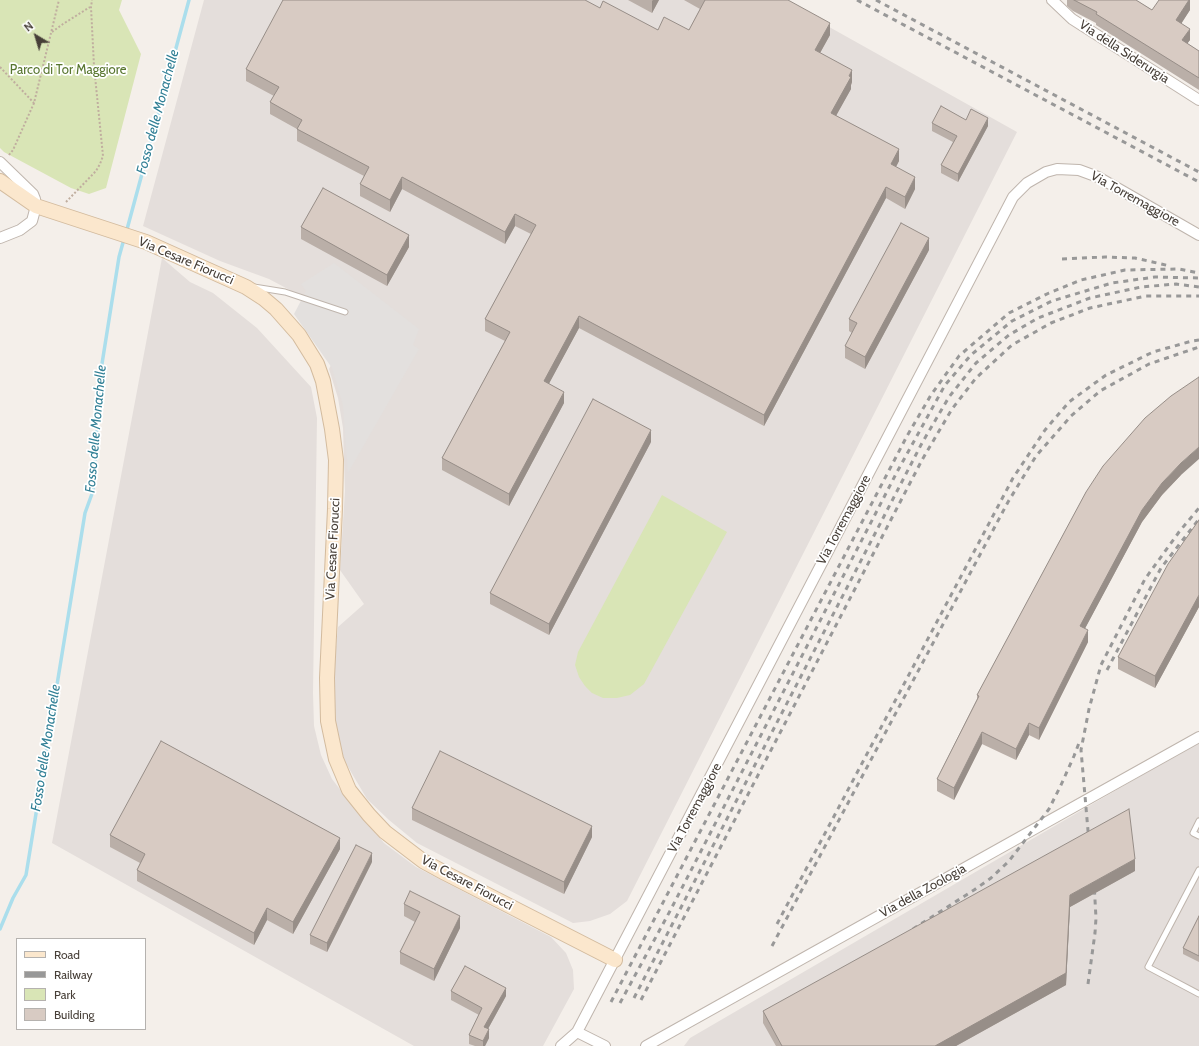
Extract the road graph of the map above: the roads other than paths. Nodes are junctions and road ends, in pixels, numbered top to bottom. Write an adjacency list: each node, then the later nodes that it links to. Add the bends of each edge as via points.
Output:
1 (1052, 0): 2 (street, Via della Siderurgia, via 1072,19)
2 (1199, 100)
3 (1, 163): 5 (street, via 33,194)
4 (0, 181): 5 (street, Via Cesare Fiorucci)
5 (36, 206): 7 (street, via 32,221 20,230); 8 (street, Via Cesare Fiorucci, via 146,242)
6 (1199, 235): 14 (street, Via Torremaggiore, via 1098,177 1079,170 1057,169 1046,172 1027,183 1013,197)
7 (0, 238)
8 (243, 286): 9 (lane, via 285,292); 14 (street, Via Cesare Fiorucci, via 276,309 299,335 317,364 323,381 336,460 327,678 328,721 336,759 349,790 385,832 423,861)
9 (345, 312)
10 (1199, 736): 19 (street, Via della Zoologia)
11 (1199, 821): 12 (lane, via 1192,833)
12 (1199, 836)
13 (1199, 870): 15 (lane, via 1148,967)
14 (615, 960): 16 (street, Via Torremaggiore)
15 (1199, 994)
16 (577, 1032): 17 (street); 18 (street)
17 (561, 1046)
18 (605, 1046)
19 (646, 1046)

